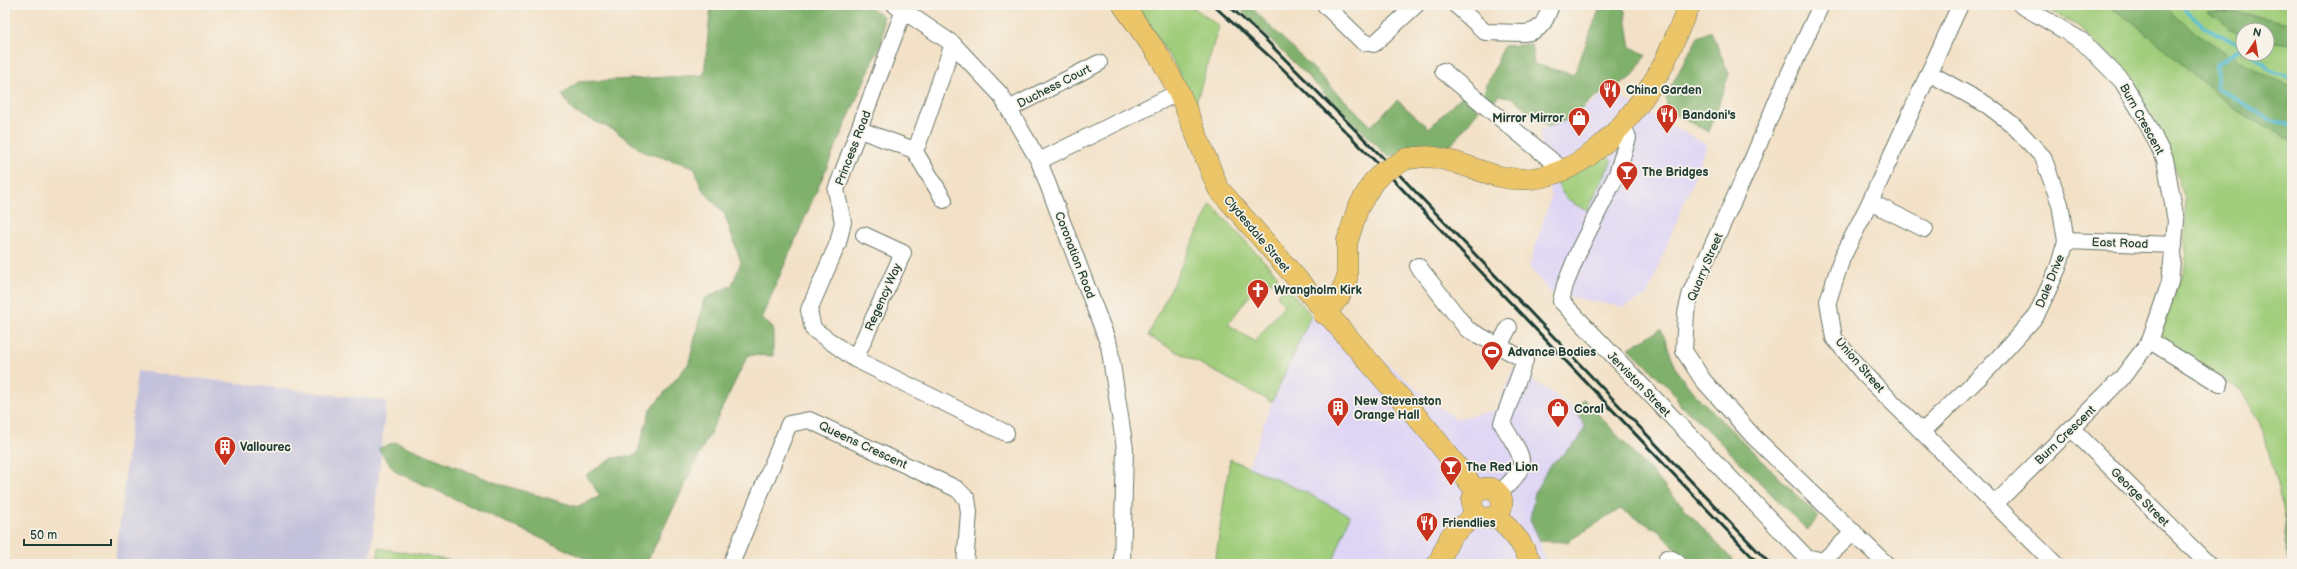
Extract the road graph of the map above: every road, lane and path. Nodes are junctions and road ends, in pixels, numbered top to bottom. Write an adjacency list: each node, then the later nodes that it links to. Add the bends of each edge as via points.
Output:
1 (1124, 5): 15 (main road, Clydesdale Street, via 1160,57)
2 (1325, 5): 3 (street, via 1363,42 1374,44)
3 (1416, 5)
4 (1456, 5): 5 (street, via 1484,32 1524,34 1544,24)
5 (1551, 5)
6 (1690, 5): 17 (main road, via 1661,68)
7 (1821, 5): 43 (street, Quarry Street, via 1691,292 1686,313 1684,351 1703,380 1754,436)
8 (1960, 5): 14 (street, Union Street)
9 (2021, 5): 27 (street, Burn Crescent, via 2082,41 2122,81 2165,159 2176,221)
10 (900, 7): 11 (street, Coronation Road); 18 (street, Princess Road)
11 (953, 44): 16 (street, Coronation Road, via 1000,94); 19 (street)
12 (1099, 63): 16 (street, Duchess Court)
13 (1443, 71): 21 (street)
14 (1929, 73): 23 (street, Union Street); 26 (street, Dale Drive, via 1987,105 2012,124 2043,157 2060,204)
15 (1179, 92): 20 (street); 29 (main road, Clydesdale Street, via 1218,188)
16 (1009, 109): 20 (street, Coronation Road)
17 (1623, 124): 21 (main road, via 1608,141 1590,155); 45 (street, Jerviston Street, via 1628,138 1617,174 1580,248 1561,302 1806,557)
18 (860, 130): 19 (street); 33 (street, Princess Road, via 836,190 843,222 838,243 809,310 813,329)
19 (914, 150): 22 (street)
20 (1039, 161): 48 (street, Coronation Road, via 1109,345 1125,449)
21 (1563, 170): 29 (main road, bridge, via 1531,180 1506,178 1431,157 1406,159 1383,172 1373,182 1358,208 1347,242 1347,278 1339,297)
22 (944, 200)
23 (1870, 202): 24 (street); 36 (street, Union Street, via 1842,258 1828,300 1834,338 1863,373)
24 (1924, 229)
25 (864, 236): 33 (street, Regency Way, via 903,253)
26 (2066, 241): 27 (street, East Road); 36 (street, Dale Drive, via 2058,268 2036,316 1989,368)
27 (2174, 245): 31 (street, Burn Crescent, via 2170,282)
28 (1418, 266): 32 (street, via 1467,329)
29 (1324, 314): 38 (main road, Clydesdale Street, via 1430,432)
30 (1509, 327): 32 (street)
31 (2150, 340): 34 (street); 35 (street, Burn Crescent, via 2121,379)
32 (1499, 346): 39 (street, via 1525,360 1502,422 1522,461 1521,470)
33 (855, 359): 37 (street, Princess Road)
34 (2220, 384)
35 (2072, 429): 40 (street, Burn Crescent); 52 (street, George Street)
36 (1922, 432): 40 (street, Union Street)
37 (1006, 433)
38 (1477, 492): 39 (main road, via 1486,488); 41 (main road, via 1472,500)
39 (1498, 493): 42 (main road, via 1502,507)
40 (1995, 504): 51 (street, Union Street)
41 (1476, 514): 42 (main road, via 1489,519); 44 (main road, via 1451,536)
42 (1497, 515): 49 (main road, via 1520,542)
43 (1854, 532): 45 (street, Jerviston Street); 50 (street, Quarry Street)
44 (1441, 563)
45 (1823, 563)
46 (732, 564): 47 (street, Queens Crescent, via 789,424 809,420 957,488 967,499 969,512)
47 (965, 564)
48 (1122, 564)
49 (1532, 564)
50 (1886, 564)
51 (2055, 564)
52 (2208, 564)

